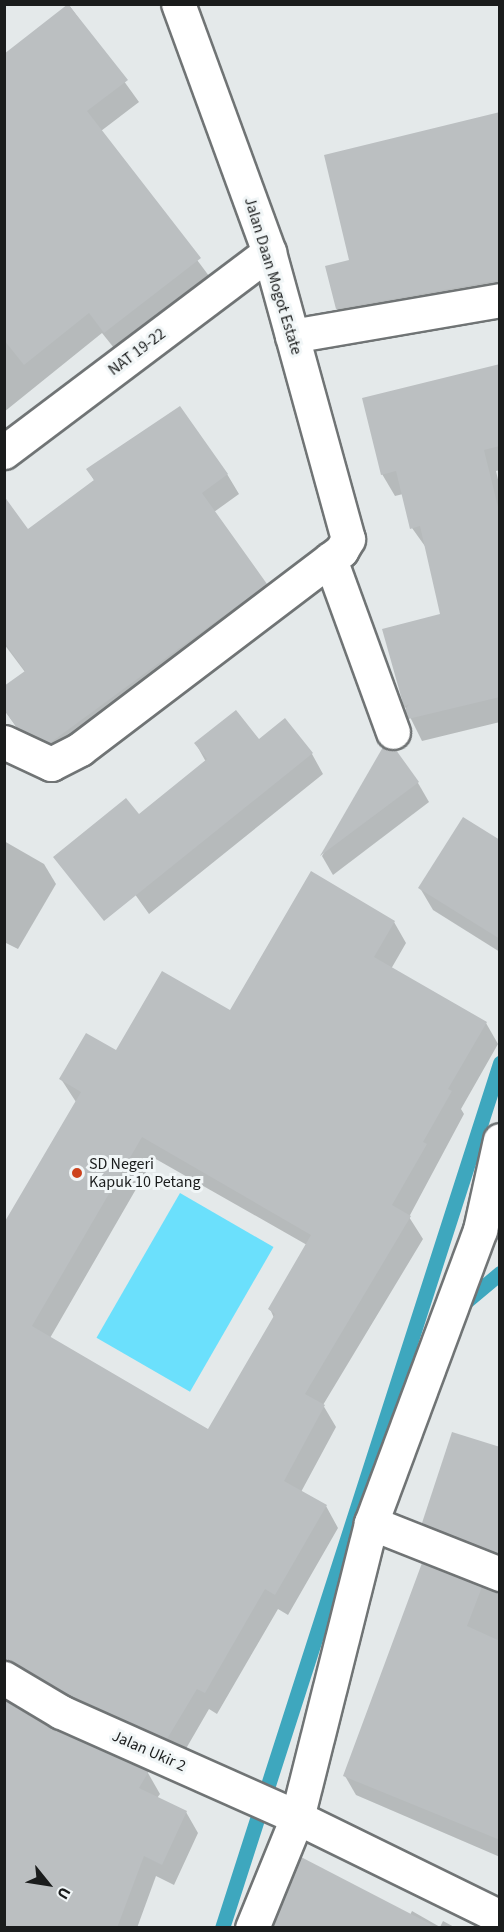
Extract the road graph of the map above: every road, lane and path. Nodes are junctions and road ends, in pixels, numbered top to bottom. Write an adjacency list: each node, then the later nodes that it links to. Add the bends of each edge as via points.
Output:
1 (178, 4): 2 (street, Jalan Daan Mogot Estate)
2 (269, 252): 4 (street, Jalan Daan Mogot Estate); 5 (street, NAT 19-22)
3 (500, 300): 4 (street)
4 (292, 336): 6 (street, Jalan Daan Mogot Estate, via 345,520 348,539)
5 (4, 452)
6 (335, 555): 7 (street); 8 (street, via 80,749 51,764)
7 (393, 732)
8 (4, 742)
9 (500, 1140): 10 (street, via 480,1230)
10 (370, 1523): 11 (street); 13 (street)
11 (500, 1574)
12 (4, 1678): 13 (street, Jalan Ukir 2, via 61,1712)
13 (291, 1815): 14 (street, Jalan Ukir 2); 15 (street)
14 (500, 1917)
15 (252, 1928)

